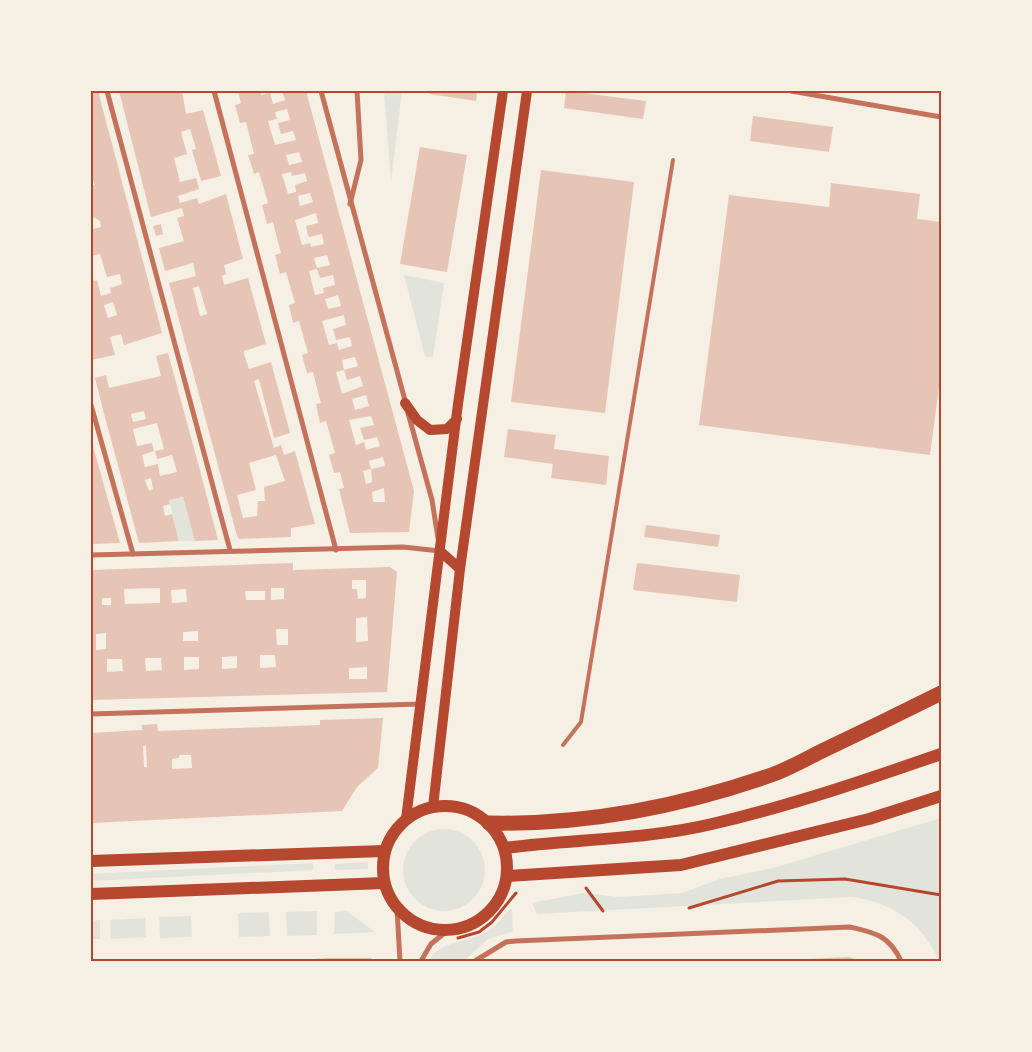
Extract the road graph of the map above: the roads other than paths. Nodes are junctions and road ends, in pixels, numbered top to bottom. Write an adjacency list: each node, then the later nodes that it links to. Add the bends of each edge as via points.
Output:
1 (107, 91): 14 (street)
2 (214, 91): 15 (street)
3 (321, 91): 10 (street)
4 (357, 91): 10 (street, via 361,160)
5 (503, 91): 13 (main road)
6 (526, 91): 19 (main road)
7 (791, 91): 8 (street)
8 (941, 117)
9 (673, 160): 23 (lane, via 581,722)
10 (350, 205): 11 (street)
11 (405, 403): 13 (main road, via 417,420 430,430 447,429); 16 (street, via 432,500)
12 (91, 405): 17 (street)
13 (457, 419): 16 (main road)
14 (230, 550): 15 (street); 17 (street)
15 (336, 550): 16 (street, via 403,547)
16 (440, 551): 19 (main road); 21 (main road)
17 (132, 554): 18 (street)
18 (91, 555)
19 (460, 569): 26 (main road)
20 (941, 693): 28 (highway, via 776,773 701,797 643,810 555,821)
21 (422, 704): 22 (street); 27 (main road)
22 (91, 714)
23 (563, 745)
24 (941, 754): 29 (main road, via 854,784 711,824 617,839)
25 (941, 796): 32 (main road, via 869,820 681,865)
26 (433, 806): 27 (main road); 28 (main road, via 458,807)
27 (406, 819): 30 (main road, via 389,839)
28 (489, 823): 29 (main road)
29 (505, 848): 32 (main road)
30 (384, 851): 31 (main road); 33 (main road)
31 (91, 861)
32 (507, 876): 36 (main road, via 503,893 494,908 465,928)
33 (384, 883): 34 (main road); 35 (main road)
34 (91, 894)
35 (398, 909): 36 (main road, via 429,929); 37 (street)
36 (448, 931): 38 (street, via 431,944)
37 (400, 961)
38 (421, 961)
39 (475, 961): 40 (street, via 506,942 516,941 850,927 880,934 896,949)
40 (901, 961)

